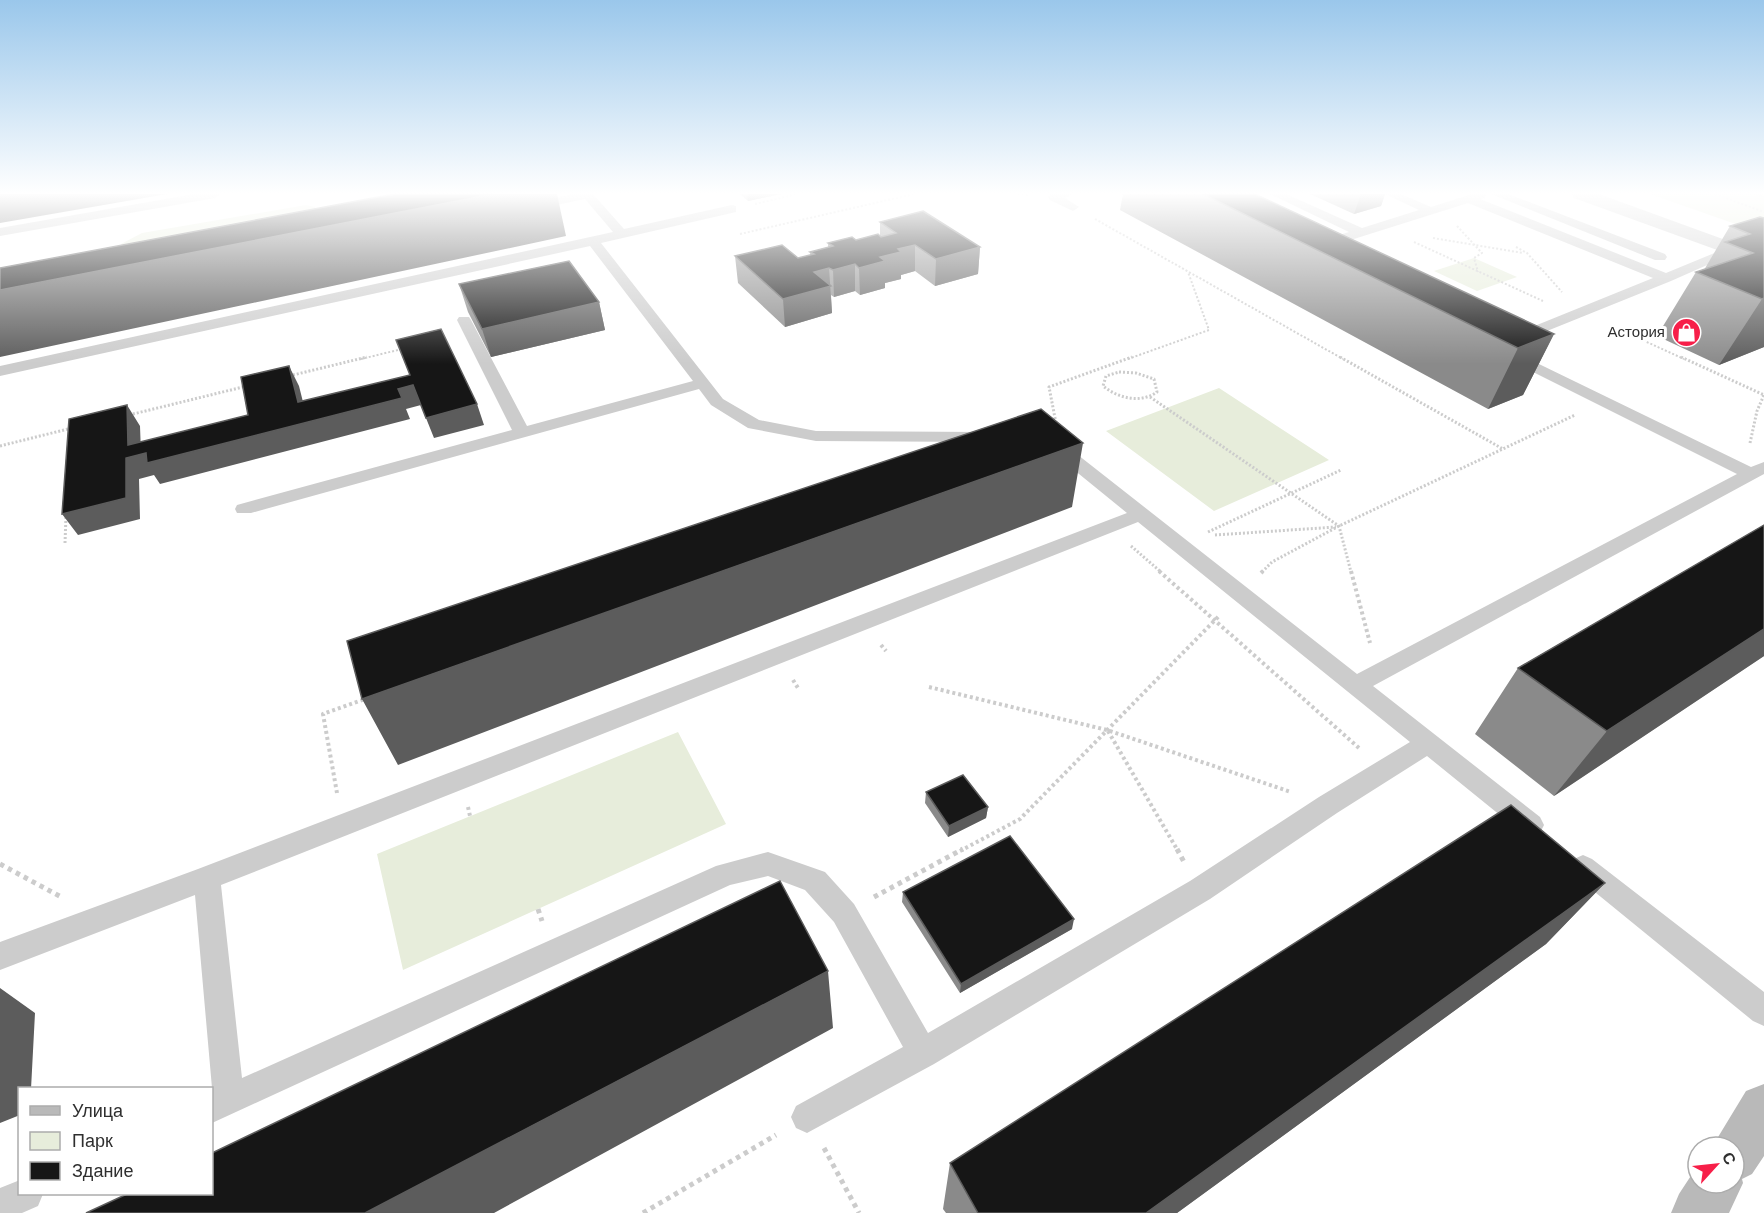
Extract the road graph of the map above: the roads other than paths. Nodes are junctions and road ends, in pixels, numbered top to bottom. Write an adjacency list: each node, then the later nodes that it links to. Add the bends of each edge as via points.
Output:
1 (549, 251): 13 (lane)
2 (599, 251): 14 (lane, via 655,337)
3 (1325, 251): 8 (lane)
4 (1597, 251): 11 (lane)
5 (1643, 251): 9 (lane)
6 (1733, 251): 11 (lane)
7 (1736, 251): 10 (street)
8 (1312, 257)
9 (1660, 257)
10 (1764, 261)
11 (1666, 278): 18 (lane, via 1494,347)
12 (467, 326): 15 (lane)
13 (0, 370)
14 (703, 383): 15 (lane); 16 (lane, via 717,402 754,424 816,436)
15 (522, 433): 19 (lane)
16 (999, 437)
17 (1053, 444): 20 (lane)
18 (1757, 470): 21 (lane)
19 (244, 509)
20 (1141, 514): 21 (lane, via 1241,594); 25 (lane)
21 (1362, 681): 22 (lane)
22 (1428, 743): 23 (lane); 28 (lane, via 1200,890)
23 (1549, 840)
24 (1567, 855): 27 (lane)
25 (207, 878): 26 (lane); 29 (lane)
26 (0, 956)
27 (1764, 1011)
28 (923, 1053): 29 (lane, via 844,913 815,881 768,864 726,874); 31 (lane)
29 (220, 1104)
30 (1764, 1109): 32 (main road)
31 (807, 1117)
32 (1746, 1137)
33 (24, 1195): 35 (lane)
34 (1709, 1195): 36 (main road)
35 (0, 1205)
36 (1698, 1213)

